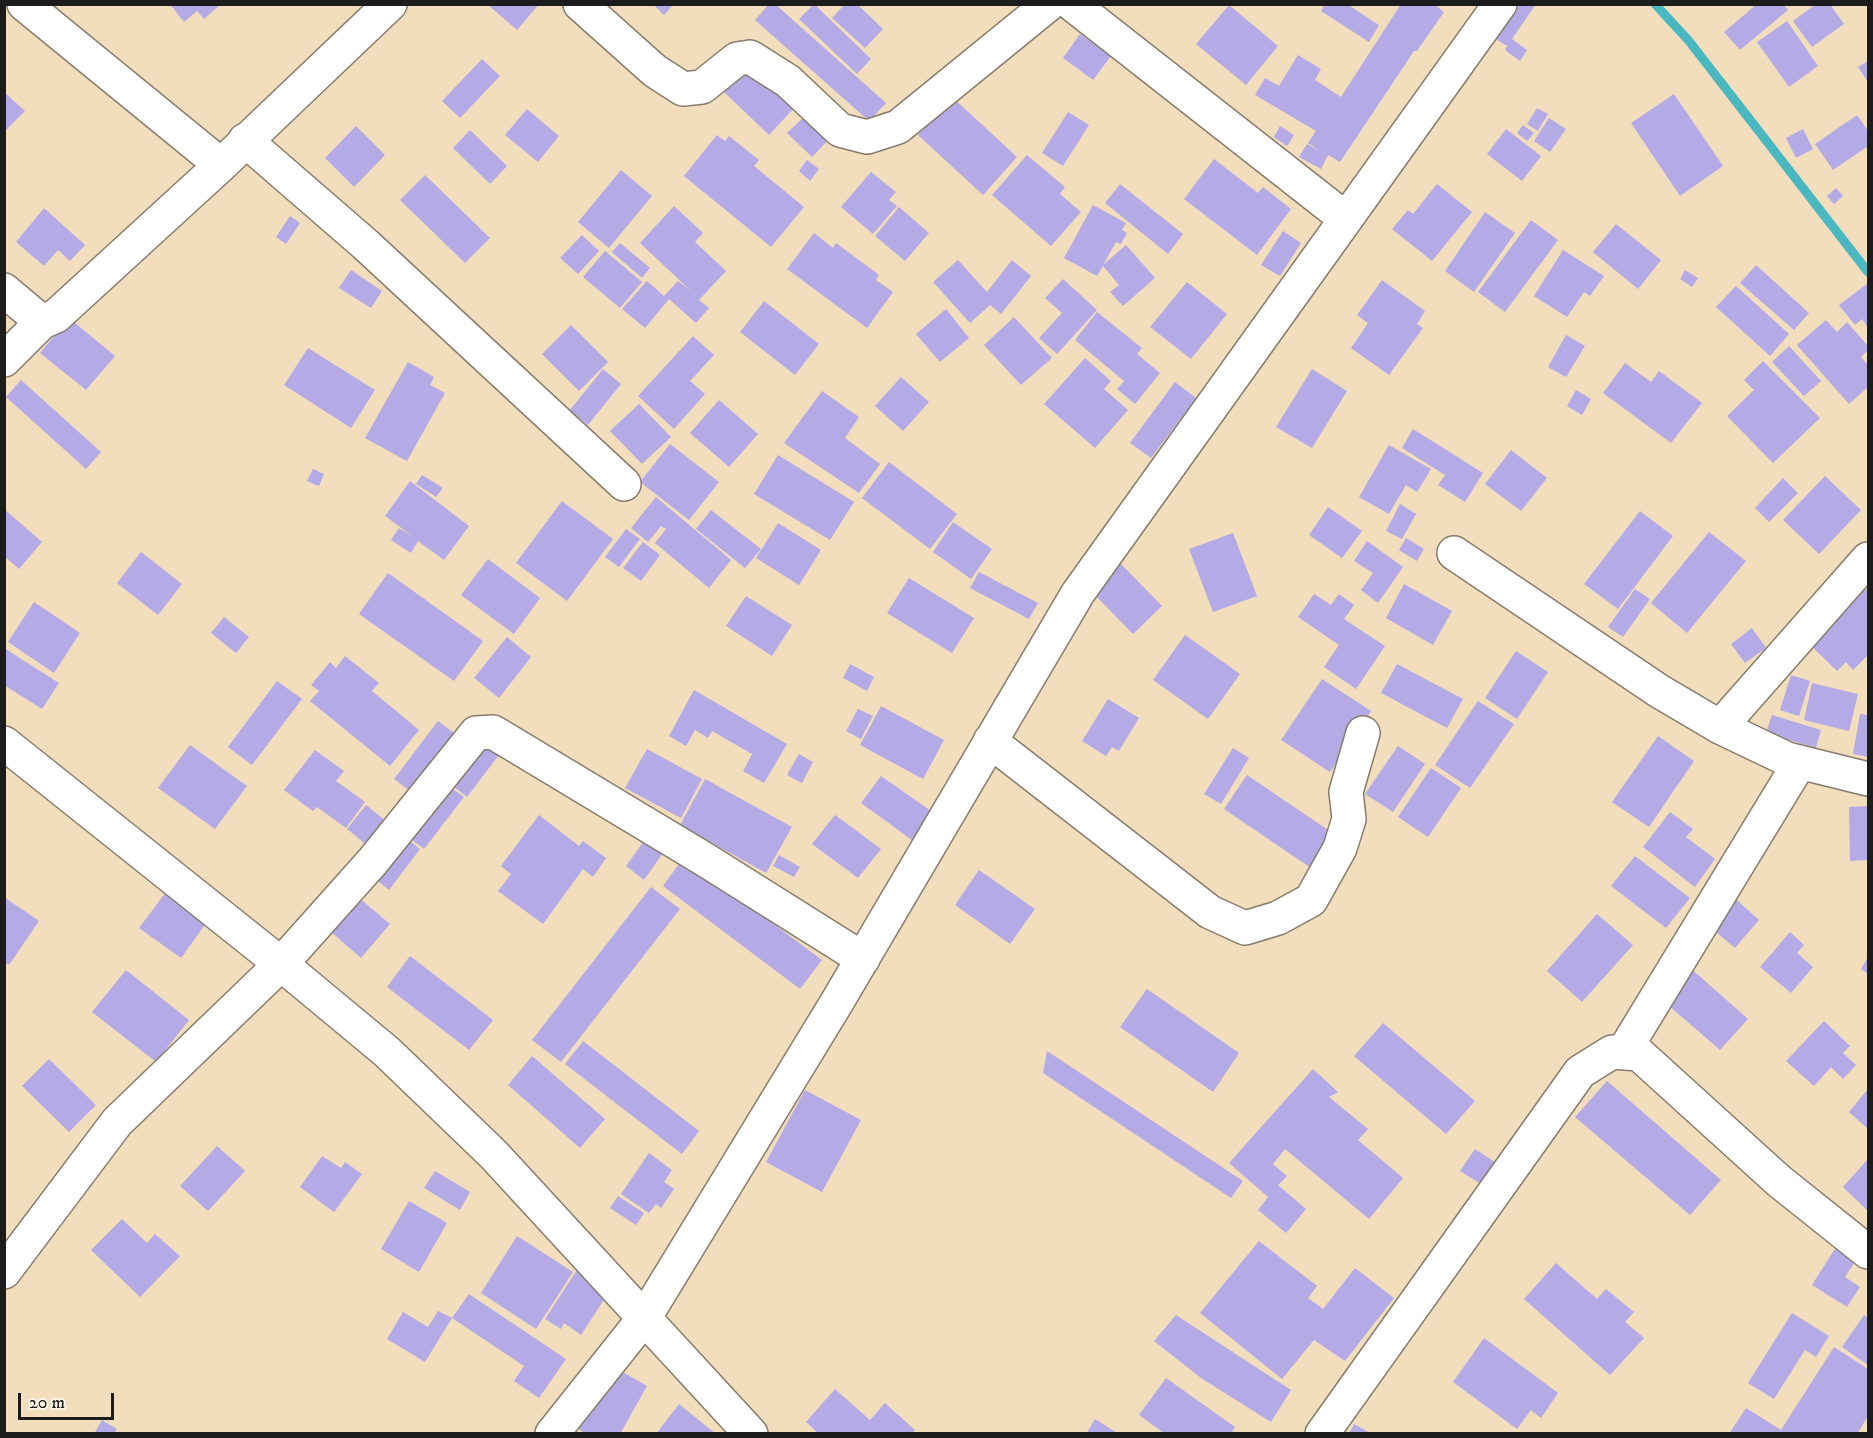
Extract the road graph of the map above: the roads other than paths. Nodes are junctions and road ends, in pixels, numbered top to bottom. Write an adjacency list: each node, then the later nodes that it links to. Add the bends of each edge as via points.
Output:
1 (24, 4): 8 (street)
2 (390, 4): 7 (street)
3 (580, 4): 4 (street, via 683,89 702,87 737,59 750,57 788,81 840,130 867,137 898,127)
4 (1049, 4)
5 (1072, 4): 9 (street)
6 (1500, 4): 9 (street)
7 (244, 140): 8 (street); 13 (street, via 365,244)
8 (220, 165): 11 (street, via 76,300)
9 (1346, 219): 18 (street, via 1078,593)
10 (4, 290): 11 (street)
11 (42, 322): 12 (street)
12 (4, 360)
13 (624, 484)
14 (1455, 553): 16 (street, via 1659,691)
15 (1869, 559): 16 (street)
16 (1720, 727): 20 (street)
17 (1363, 733): 18 (street, via 1346,792 1349,819 1340,848 1311,900 1278,918 1245,928 1210,912)
18 (990, 741): 22 (street)
19 (4, 743): 23 (street)
20 (1800, 762): 21 (street); 24 (street)
21 (1869, 779)
22 (862, 958): 23 (street, via 704,859 484,730 476,733 373,861); 27 (street)
23 (281, 964): 26 (street, via 117,1122); 27 (street, via 387,1052 494,1155)
24 (1624, 1051): 25 (street, via 1639,1054 1779,1181); 30 (street, via 1612,1052 1580,1072)
25 (1869, 1252)
26 (4, 1272)
27 (645, 1317): 28 (street); 29 (street)
28 (552, 1434)
29 (751, 1434)
30 (1322, 1434)

